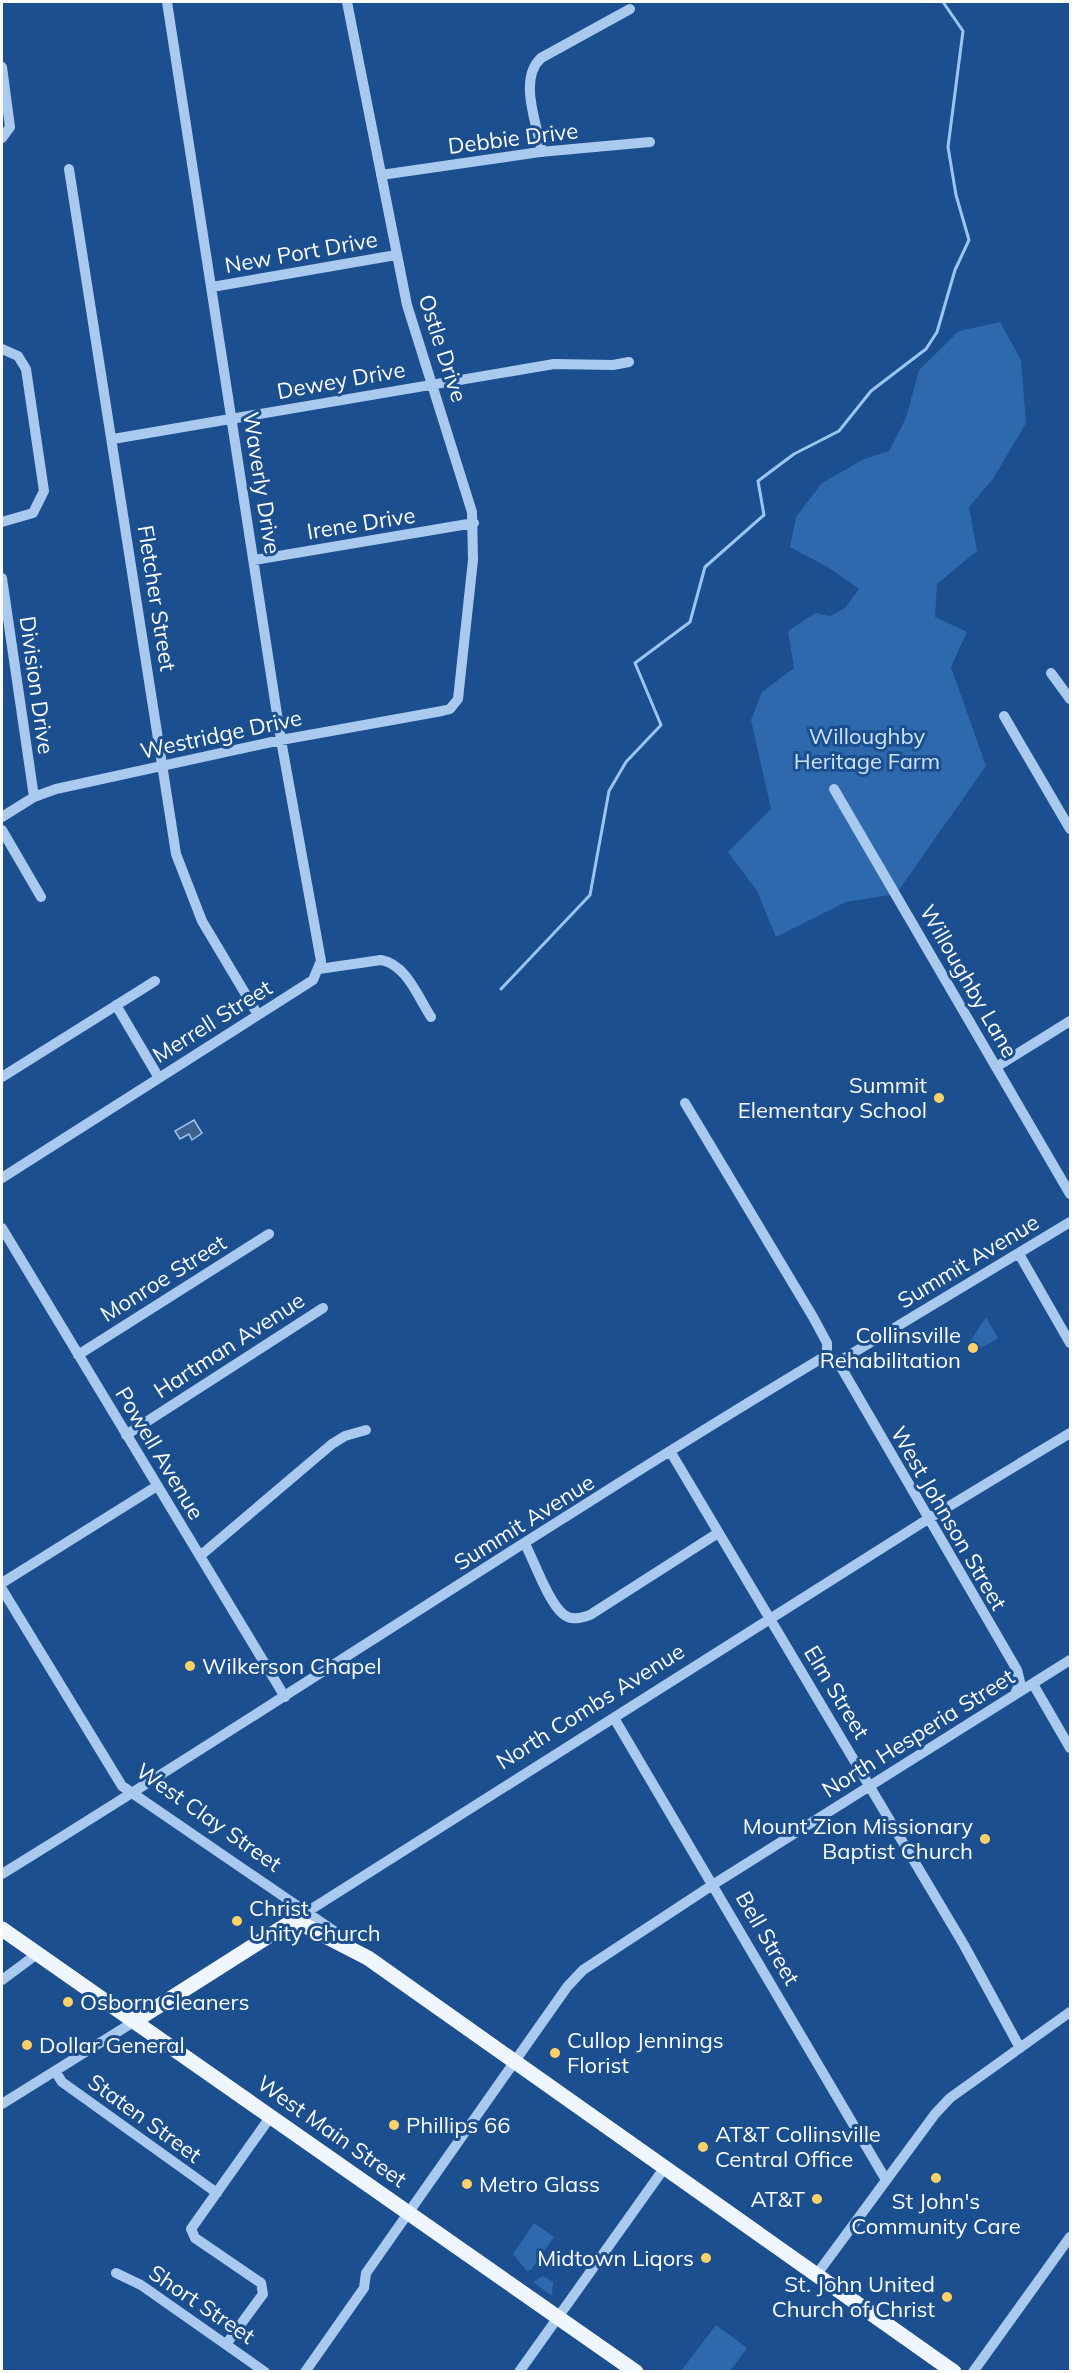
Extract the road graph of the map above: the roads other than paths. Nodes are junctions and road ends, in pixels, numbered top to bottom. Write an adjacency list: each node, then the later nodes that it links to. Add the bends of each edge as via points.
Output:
1 (167, 2): 11 (street, Waverly Drive)
2 (347, 2): 9 (street, Ostle Drive)
3 (630, 9): 7 (street, via 542,58 532,69 530,89)
4 (2, 67): 5 (street, via 10,128)
5 (2, 138)
6 (650, 142): 7 (street, Debbie Drive)
7 (542, 152): 9 (street, Debbie Drive)
8 (69, 169): 16 (street, Fletcher Street)
9 (381, 175): 10 (street, Ostle Drive)
10 (396, 255): 11 (street, New Port Drive); 14 (street, Ostle Drive, via 407,305)
11 (212, 287): 15 (street, Waverly Drive)
12 (2, 350): 17 (street, via 18,356 26,369 44,491 33,513)
13 (629, 362): 14 (street, Dewey Drive, via 613,366 554,364)
14 (434, 384): 15 (street, Dewey Drive); 18 (street, Ostle Drive)
15 (232, 419): 16 (street, Dewey Drive); 19 (street, Waverly Drive)
16 (113, 439): 27 (street, Fletcher Street)
17 (2, 522)
18 (474, 523): 19 (street, Irene Drive); 24 (street, Ostle Drive, via 460,692)
19 (254, 560): 26 (street, Waverly Drive)
20 (2, 578): 21 (street, Division Drive)
21 (7, 661): 29 (street, Division Drive)
22 (1051, 673): 23 (street)
23 (1071, 699)
24 (454, 705): 26 (street, Westridge Drive, via 442,711)
25 (1004, 716): 31 (street)
26 (281, 740): 27 (street, Westridge Drive); 34 (street, Waverly Drive, via 321,961)
27 (162, 766): 29 (street, Westridge Drive); 37 (street, Fletcher Street, via 176,854 192,900)
28 (834, 789): 40 (street, Willoughby Lane)
29 (34, 797): 30 (street, Westridge Drive)
30 (2, 817)
31 (1071, 829)
32 (2, 830): 33 (street)
33 (41, 897)
34 (319, 969): 37 (street, Merrell Street, via 313,980); 38 (street, via 390,961 401,969)
35 (155, 981): 36 (street)
36 (116, 1005): 41 (street); 42 (street)
37 (258, 1015): 42 (street, Merrell Street)
38 (431, 1017)
39 (1071, 1021): 40 (street)
40 (996, 1067): 45 (street, Willoughby Lane)
41 (2, 1077)
42 (159, 1078): 44 (street, Merrell Street)
43 (685, 1102): 53 (street, via 827,1343)
44 (2, 1178)
45 (1071, 1194)
46 (1071, 1222): 49 (street, Summit Avenue)
47 (2, 1228): 52 (street, Powell Avenue)
48 (269, 1234): 52 (street, Monroe Street)
49 (1019, 1254): 51 (street); 54 (street, Summit Avenue)
50 (323, 1308): 57 (street, Hartman Avenue)
51 (1071, 1343)
52 (78, 1354): 57 (street, Powell Avenue)
53 (827, 1355): 54 (street); 58 (street, Summit Avenue)
54 (838, 1362): 60 (street, West Johnson Street)
55 (366, 1430): 63 (street, via 332,1444)
56 (1071, 1433): 60 (street, North Combs Avenue)
57 (126, 1435): 59 (street, Powell Avenue)
58 (670, 1451): 61 (street, Elm Street); 62 (street, Summit Avenue)
59 (157, 1486): 63 (street, Powell Avenue); 64 (street)
60 (928, 1519): 66 (street, North Combs Avenue); 69 (street, West Johnson Street, via 1017,1670 1020,1682)
61 (718, 1533): 62 (street, via 590,1615 576,1619 564,1616 554,1602); 66 (street, Elm Street)
62 (525, 1544): 70 (street, Summit Avenue)
63 (200, 1556): 70 (street, Powell Avenue)
64 (2, 1583)
65 (2, 1589): 74 (street, West Clay Street, via 100,1752)
66 (771, 1619): 71 (street, North Combs Avenue); 73 (street, Elm Street)
67 (1071, 1660): 68 (street, North Hesperia Street)
68 (1033, 1684): 69 (street, North Hesperia Street); 72 (street)
69 (1015, 1694): 73 (street, North Hesperia Street)
70 (285, 1698): 74 (street, Summit Avenue)
71 (614, 1718): 76 (street, Bell Street); 77 (street, North Combs Avenue)
72 (1071, 1748)
73 (870, 1785): 76 (street, North Hesperia Street); 85 (street, Elm Street)
74 (131, 1794): 75 (street, Summit Avenue); 77 (street, West Clay Street)
75 (2, 1874)
76 (714, 1884): 86 (street, North Hesperia Street, via 583,1970); 91 (street, Bell Street)
77 (306, 1912): 78 (street, North Combs Avenue); 81 (street, West Clay Street)
78 (291, 1922): 81 (main road, West Clay Street, via 318,1931); 84 (main road, North Combs Avenue)
79 (2, 1929): 80 (main road, West Main Street)
80 (37, 1954): 82 (street); 84 (main road, West Main Street)
81 (368, 1958): 86 (main road, West Clay Street)
82 (2, 1980)
83 (1071, 2012): 85 (street)
84 (135, 2021): 87 (street); 89 (main road, West Main Street)
85 (1020, 2048): 91 (street, via 950,2098)
86 (514, 2060): 90 (main road, West Clay Street); 93 (street, North Hesperia Street)
87 (55, 2071): 88 (street); 92 (street, Staten Street, via 62,2082)
88 (2, 2104)
89 (271, 2116): 92 (street); 93 (main road, West Main Street)
90 (665, 2167): 96 (main road, West Clay Street); 97 (street)
91 (886, 2180): 96 (street)
92 (217, 2193): 98 (street, via 191,2234 261,2283 263,2289)
93 (409, 2212): 97 (main road, West Main Street); 100 (street, North Hesperia Street, via 366,2273 364,2288)
94 (1071, 2237): 104 (street)
95 (116, 2273): 98 (street, Short Street, via 141,2285)
96 (817, 2274): 103 (main road, West Clay Street)
97 (560, 2318): 101 (street); 102 (main road, West Main Street)
98 (227, 2343): 99 (street, Short Street)
99 (265, 2372)
100 (305, 2372)
101 (519, 2372)
102 (636, 2372)
103 (954, 2372)
104 (973, 2372)

